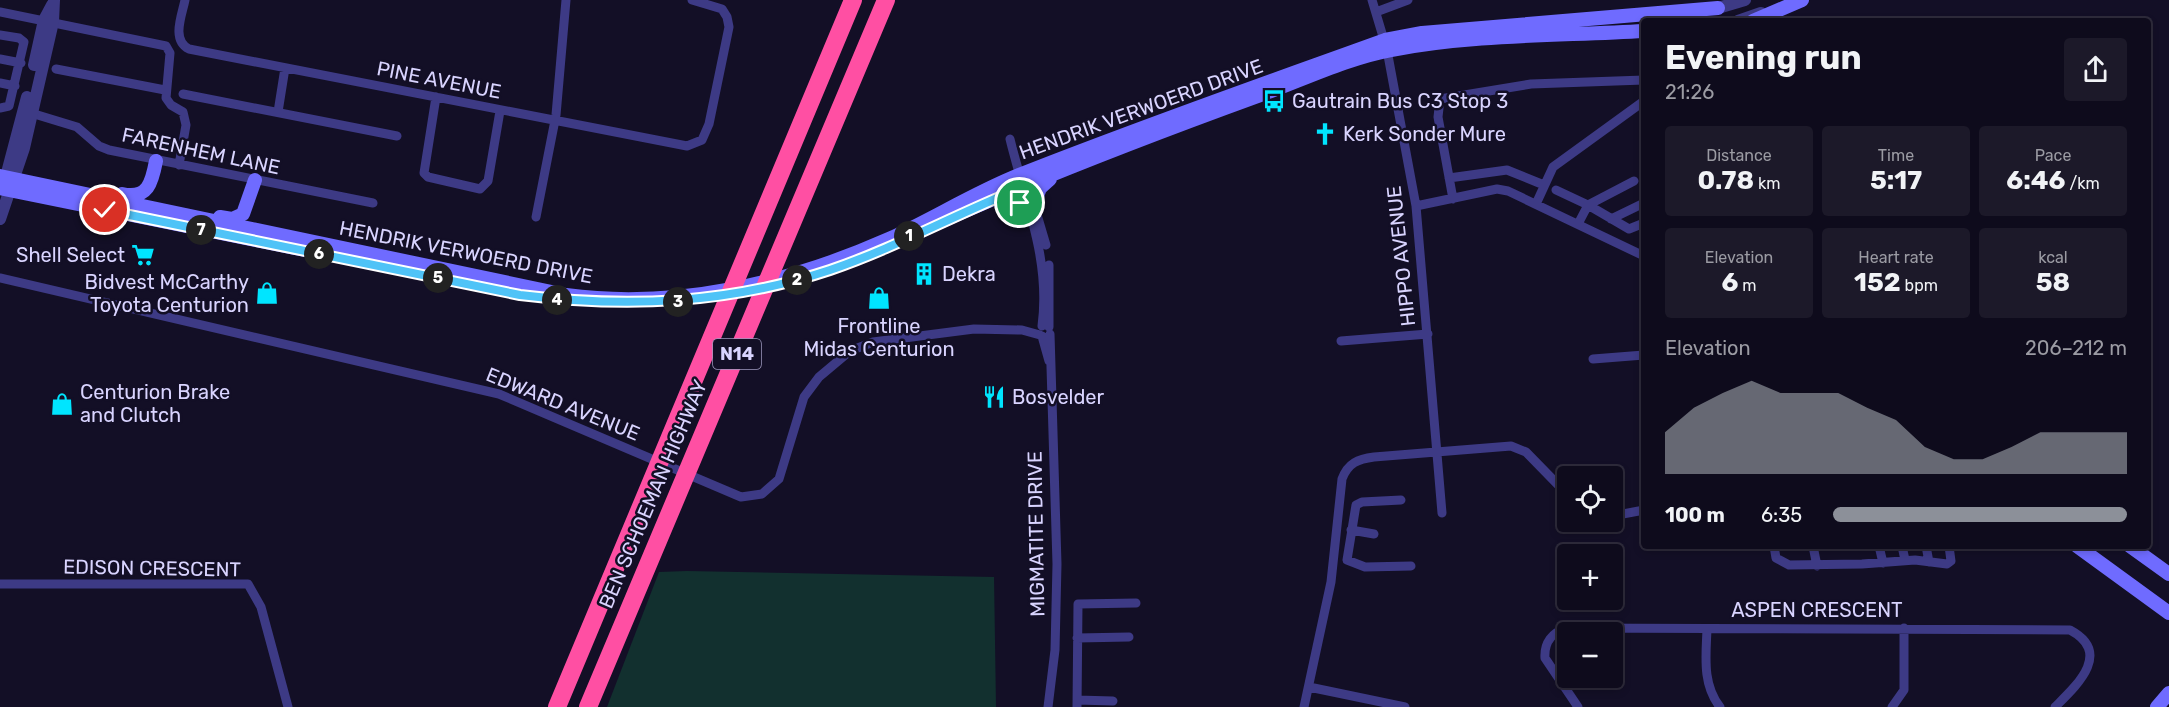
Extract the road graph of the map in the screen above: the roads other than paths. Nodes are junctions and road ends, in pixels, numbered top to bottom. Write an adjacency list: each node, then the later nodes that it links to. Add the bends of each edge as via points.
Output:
1 (185, 0): 24 (street, PINE AVENUE, via 178,33 181,43 189,49)
2 (566, 0): 38 (street)
3 (692, 0): 38 (street, PINE AVENUE, via 718,6 728,22 709,124 702,140 693,146 681,146)
4 (853, 0): 118 (highway, BEN SCHOEMAN HIGHWAY / N14)
5 (886, 0): 119 (highway, BEN SCHOEMAN HIGHWAY / N14)
6 (1372, 0): 15 (street, HIPPO AVENUE)
7 (1408, 0): 15 (street)
8 (1745, 0): 12 (street, HENDRIK VERWOERD DRIVE)
9 (1796, 0): 16 (street)
10 (1802, 0): 17 (main road)
11 (54, 1): 18 (street)
12 (1718, 10): 13 (main road, HENDRIK VERWOERD DRIVE)
13 (1688, 11): 21 (main road, HENDRIK VERWOERD DRIVE, via 1422,33)
14 (0, 12): 18 (street)
15 (1376, 12): 21 (street, HIPPO AVENUE)
16 (1746, 18)
17 (1761, 18)
18 (48, 21): 28 (street); 30 (street, via 163,44 170,53); 37 (street)
19 (1641, 31): 21 (main road, HENDRIK VERWOERD DRIVE)
20 (0, 35): 23 (street, via 22,39)
21 (1386, 45): 44 (main road, HENDRIK VERWOERD DRIVE); 46 (main road, HENDRIK VERWOERD DRIVE); 61 (street, HIPPO AVENUE)
22 (0, 59): 23 (street)
23 (21, 63): 29 (street)
24 (285, 68): 32 (street, PINE AVENUE); 36 (street)
25 (56, 69): 30 (street)
26 (1641, 80): 45 (street, via 1531,84 1442,98 1438,117)
27 (0, 83): 29 (street)
28 (30, 84): 37 (street); 41 (street)
29 (15, 86): 34 (street, via 9,106)
30 (165, 90): 43 (street, via 167,102 185,116)
31 (183, 94): 36 (street)
32 (435, 98): 35 (street, PINE AVENUE); 35 (street, via 424,173 480,189 488,181)
33 (1641, 103): 51 (street, via 1553,167)
34 (0, 108)
35 (501, 111): 38 (street, PINE AVENUE)
36 (278, 112): 39 (street)
37 (32, 113): 41 (street); 42 (street, FARENHEM LANE, via 77,127 109,150); 49 (street)
38 (554, 122): 64 (street)
39 (397, 136)
40 (1010, 139): 46 (street, MIGMATITE DRIVE)
41 (14, 144): 49 (street)
42 (156, 160): 43 (street, FARENHEM LANE); 50 (main road, via 151,185 135,196 91,187)
43 (179, 165): 52 (street, FARENHEM LANE)
44 (1056, 174): 46 (main road, HENDRIK VERWOERD DRIVE); 63 (main road, via 1040,188)
45 (1449, 178): 47 (street, via 1504,170); 55 (street)
46 (1023, 180): 54 (main road, HENDRIK VERWOERD DRIVE); 63 (street, MIGMATITE DRIVE); 71 (main road, HENDRIK VERWOERD DRIVE)
47 (1532, 180): 51 (street); 56 (street)
48 (1634, 182): 60 (street)
49 (5, 185): 50 (main road, HENDRIK VERWOERD DRIVE); 65 (street); 73 (main road, HENDRIK VERWOERD DRIVE, via 520,295 580,302)
50 (52, 185): 62 (main road, HENDRIK VERWOERD DRIVE)
51 (1544, 185): 58 (street)
52 (253, 187): 57 (street, FARENHEM LANE); 62 (main road, via 243,214 232,219); 69 (main road, via 252,219)
53 (1556, 190): 60 (street)
54 (1002, 196): 63 (main road); 71 (main road, HENDRIK VERWOERD DRIVE, via 852,261)
55 (1453, 199): 56 (street, via 1497,189); 61 (street)
56 (1527, 199): 58 (street)
57 (373, 204)
58 (1536, 204): 68 (street)
59 (1641, 204): 66 (street)
60 (1588, 205): 66 (street); 68 (street)
61 (1416, 206): 75 (street, HIPPO AVENUE)
62 (150, 208): 69 (main road, HENDRIK VERWOERD DRIVE)
63 (1032, 208): 74 (street, MIGMATITE DRIVE, via 1048,255 1051,288)
64 (536, 217)
65 (0, 219)
66 (1611, 219): 67 (street, via 1629,229)
67 (1641, 223)
68 (1578, 224): 70 (street)
69 (262, 232): 73 (main road, HENDRIK VERWOERD DRIVE, via 566,295)
70 (1641, 255)
71 (808, 273): 73 (main road, HENDRIK VERWOERD DRIVE, via 750,292)
72 (1, 278): 74 (street, EDWARD AVENUE, via 485,390 747,498 762,494 779,479 804,397 819,377 850,351 873,342 914,335 974,329)
73 (675, 299)
74 (1044, 331): 120 (street, MIGMATITE DRIVE, via 1049,361 1057,564 1055,650)
75 (1428, 334): 76 (street); 79 (street, HIPPO AVENUE)
76 (1341, 340)
77 (1641, 355): 78 (street)
78 (1593, 359)
79 (1437, 451): 80 (street, via 1504,446 1522,449); 83 (street, HIPPO AVENUE); 95 (street, via 1364,459 1349,465 1342,479)
80 (1557, 484)
81 (1401, 500): 85 (street, via 1357,503)
82 (1641, 511): 84 (street)
83 (1442, 513)
84 (1623, 514)
85 (1351, 530): 86 (street); 96 (street)
86 (1374, 534)
87 (1774, 549): 101 (street, via 1781,563)
88 (1814, 549): 101 (street)
89 (1880, 549): 98 (street)
90 (1903, 549): 97 (street)
91 (1927, 549): 99 (street)
92 (1949, 549): 99 (street, via 1951,561 1939,565)
93 (2082, 549): 103 (main road)
94 (2134, 549): 102 (main road)
95 (1335, 554): 96 (street); 112 (street)
96 (1348, 555): 100 (street, via 1348,561 1365,567)
97 (1905, 561): 98 (street); 99 (street)
98 (1883, 562): 101 (street)
99 (1929, 562)
100 (1411, 566)
101 (1817, 566)
102 (2169, 574)
103 (2121, 580): 106 (main road); 107 (main road)
104 (0, 584): 117 (street, EDISON CRESCENT, via 248,584 261,607)
105 (1136, 603): 111 (street, via 1078,604)
106 (2169, 613)
107 (2169, 618)
108 (1707, 628): 109 (street, ASPEN CRESCENT); 123 (street, ASPEN CRESCENT, via 1573,628 1557,632 1548,642 1545,658); 124 (street, via 1707,681)
109 (1904, 628): 125 (street, via 1904,690); 126 (street, ASPEN CRESCENT, via 2070,630 2086,644 2088,669)
110 (1129, 637): 111 (street)
111 (1077, 638): 116 (street)
112 (1308, 687): 121 (street); 122 (street)
113 (2169, 693): 127 (main road)
114 (1113, 700): 116 (street)
115 (2169, 700): 128 (main road)
116 (1077, 704)
117 (288, 707)
118 (557, 707)
119 (588, 707)
120 (1048, 707)
121 (1304, 707)
122 (1401, 707)
123 (1578, 707)
124 (1720, 707)
125 (1892, 707)
126 (2055, 707)
127 (2157, 707)
128 (2162, 707)

